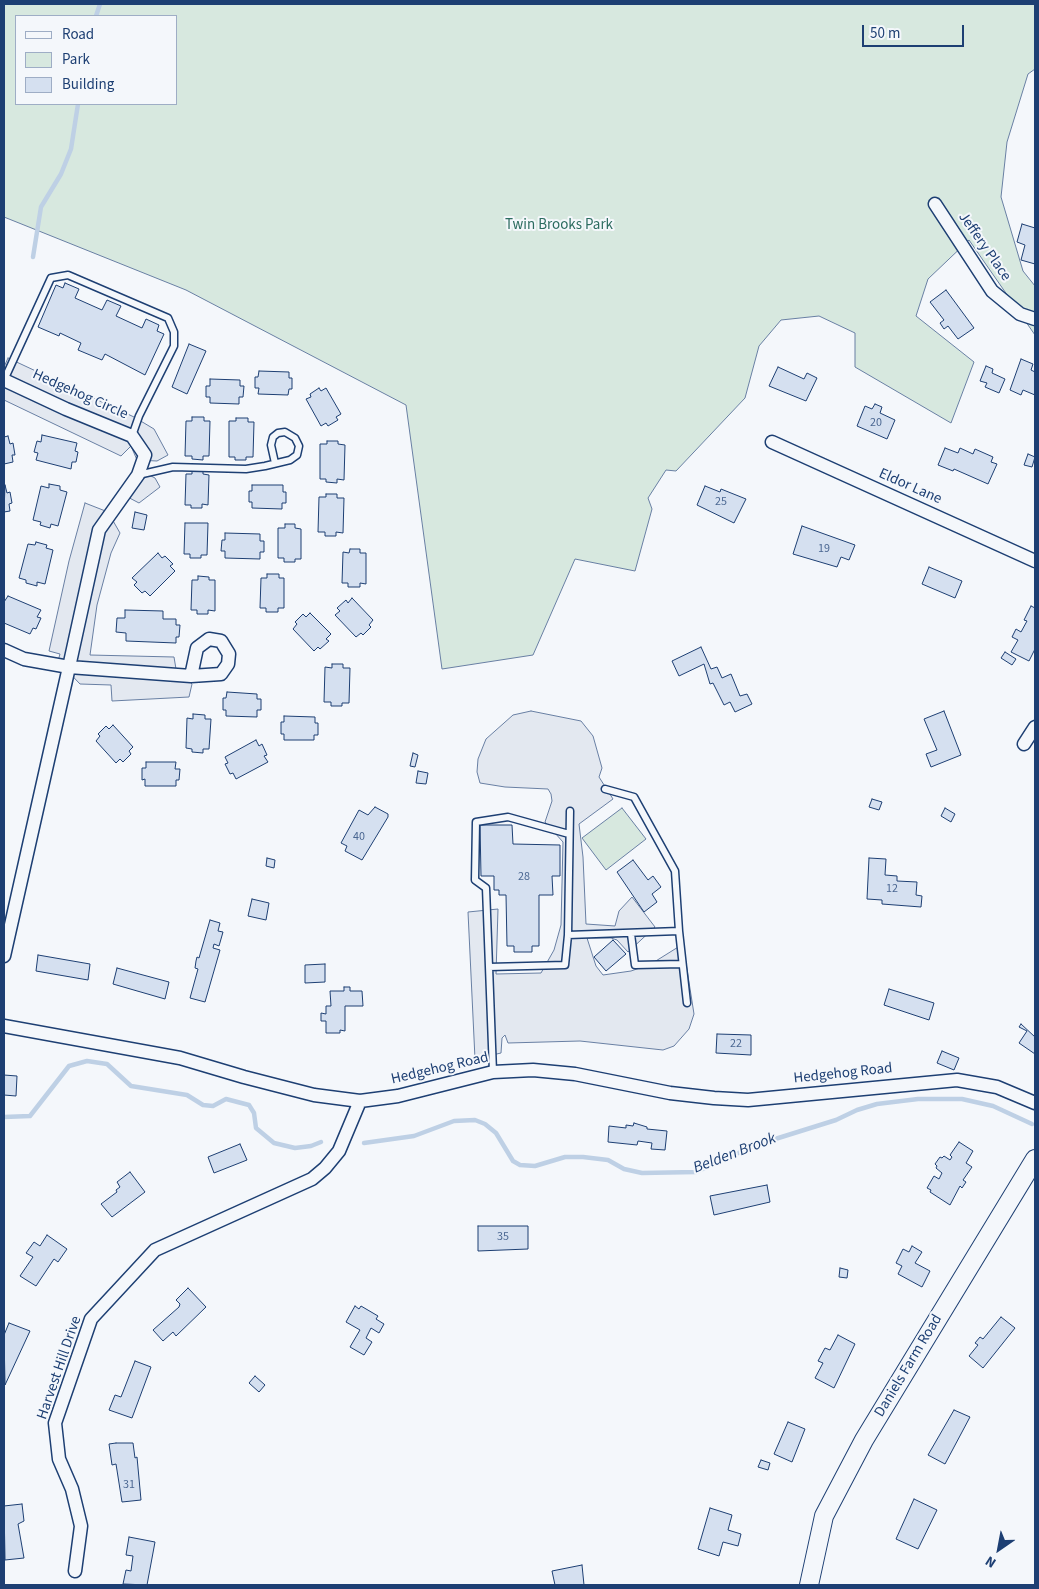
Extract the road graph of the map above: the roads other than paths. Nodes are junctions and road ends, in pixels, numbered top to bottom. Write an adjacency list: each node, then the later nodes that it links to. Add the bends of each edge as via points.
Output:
1 (935, 204): 2 (street, Jeffery Place, via 992,291 1020,314)
2 (1035, 319)
3 (4, 379): 4 (street, Hedgehog Circle); 4 (lane, via 51,278 68,275 168,318 174,332 174,346 138,416)
4 (132, 436): 7 (street, Hedgehog Circle, via 145,455)
5 (772, 442): 8 (street, Eldor Lane)
6 (275, 463): 6 (lane, via 297,455 300,446 286,432 273,437 271,445); 7 (lane, via 246,469 173,467)
7 (138, 475): 10 (street, Hedgehog Circle, via 99,530)
8 (1035, 561)
9 (4, 650): 10 (street, via 24,659)
10 (69, 667): 11 (street); 20 (street, Hedgehog Circle)
11 (191, 676)
12 (1035, 728): 13 (street)
13 (1024, 744)
14 (605, 789): 17 (lane, via 634,796 675,871)
15 (570, 811): 16 (lane)
16 (569, 834): 19 (lane); 22 (lane, via 508,817 476,822 475,880 486,888)
17 (678, 932): 18 (lane); 21 (lane)
18 (631, 934): 19 (lane); 21 (lane, via 636,964)
19 (568, 935): 22 (lane, via 565,965)
20 (4, 956)
21 (682, 964): 23 (lane)
22 (489, 967): 25 (lane)
23 (687, 1003)
24 (4, 1026): 26 (street, Hedgehog Road, via 180,1058 307,1093)
25 (493, 1072): 26 (street, Hedgehog Road, via 398,1096); 27 (street, Hedgehog Road, via 533,1070 574,1074 670,1092 748,1100 957,1080 997,1087)
26 (360, 1101): 29 (street, Harvest Hill Drive, via 339,1151 312,1179 155,1250 92,1319 55,1423 58,1459 72,1489 81,1526)
27 (1035, 1103)
28 (1035, 1159): 30 (main road, Daniels Farm Road, via 860,1449 824,1516)
29 (75, 1571)
30 (810, 1585)

